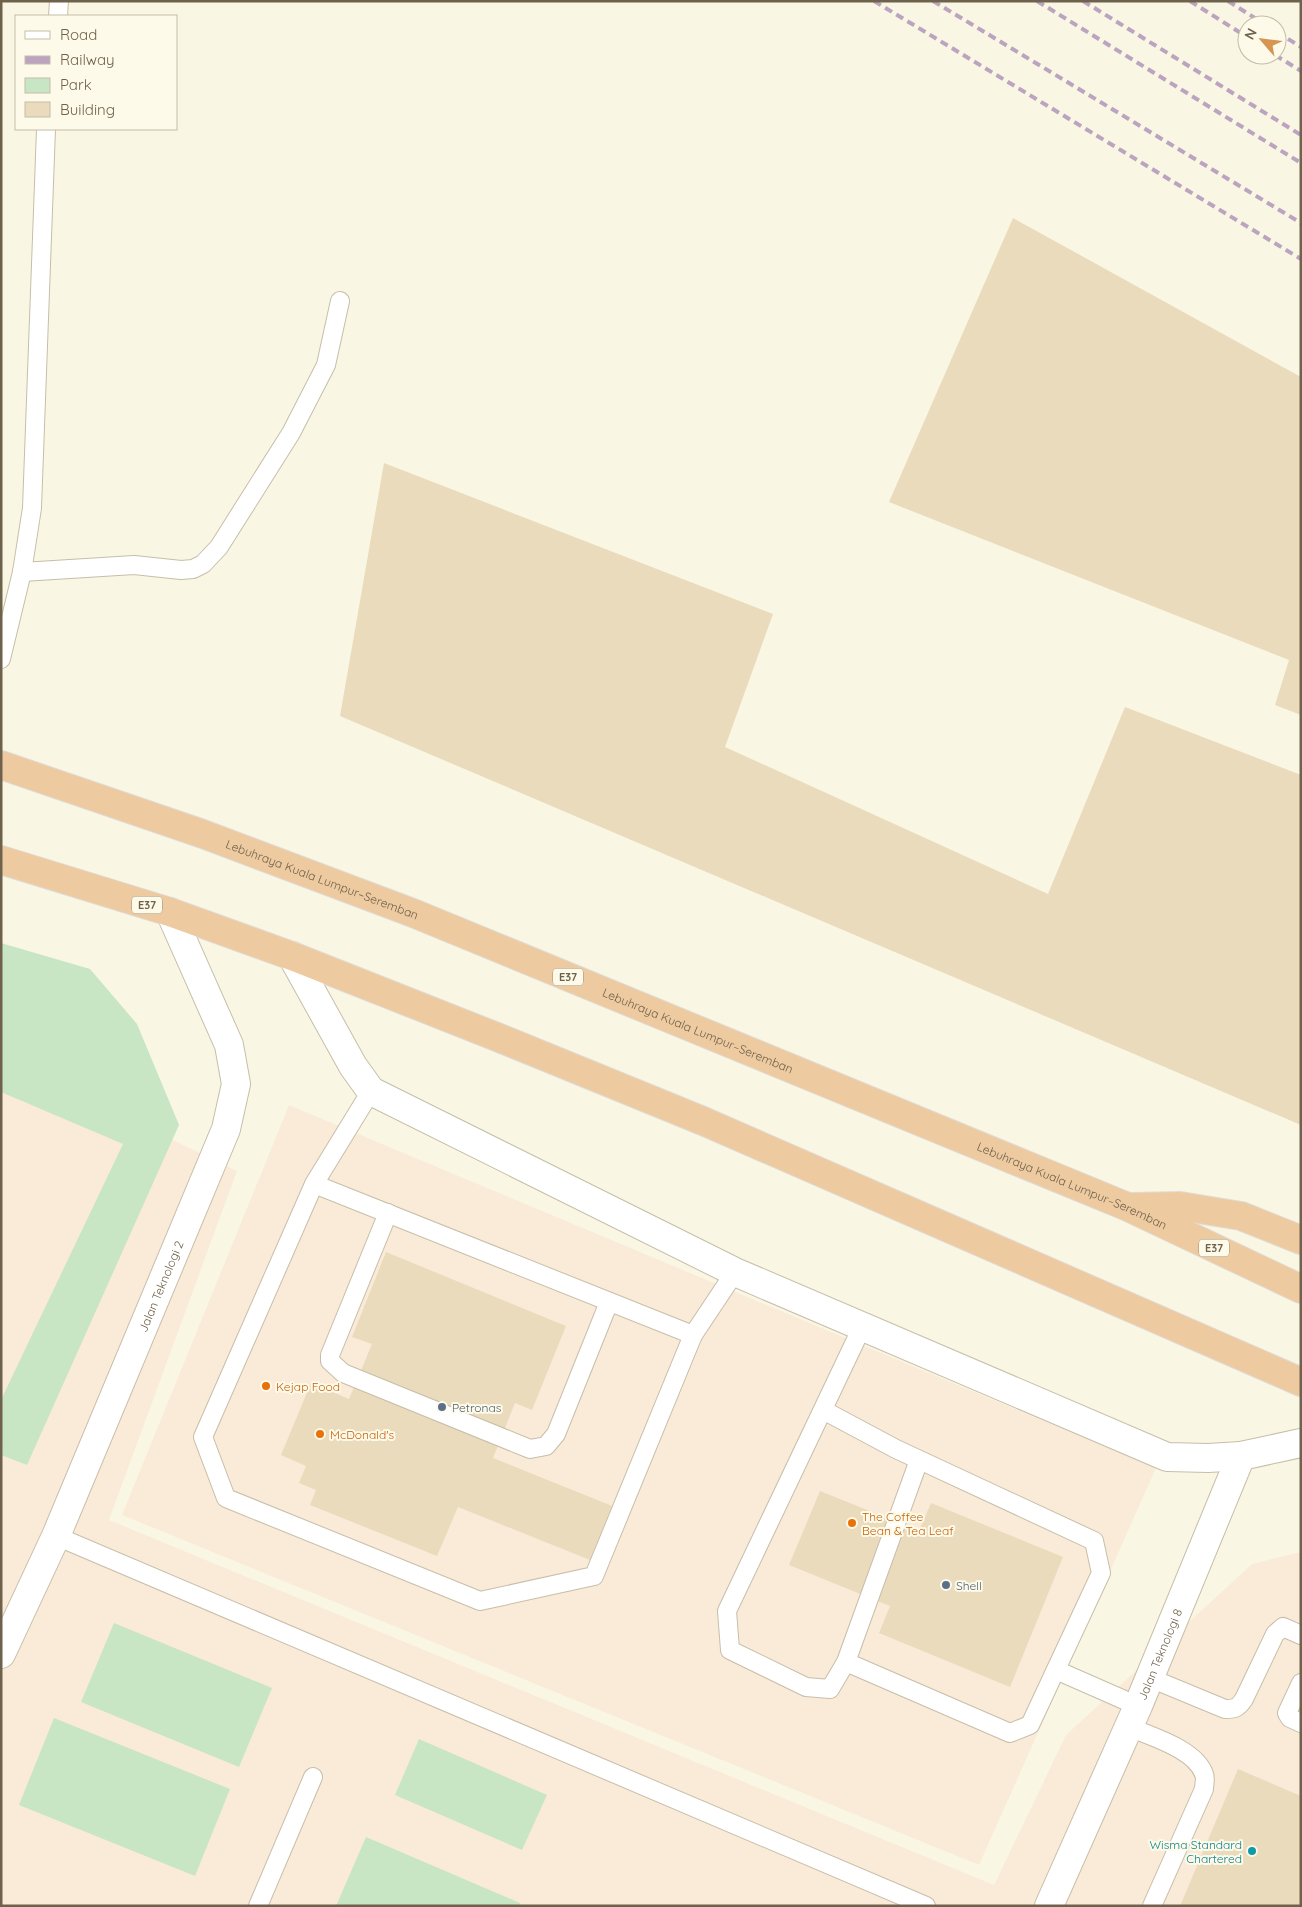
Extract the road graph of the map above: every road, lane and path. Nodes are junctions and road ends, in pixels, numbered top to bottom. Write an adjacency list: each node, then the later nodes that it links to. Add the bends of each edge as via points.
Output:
1 (59, 1): 2 (lane)
2 (58, 15)
3 (46, 130): 5 (lane, via 32,508)
4 (340, 301): 5 (lane, via 326,365 291,433 219,547 203,564 181,570 134,565)
5 (22, 572): 6 (lane)
6 (1, 659)
7 (1, 765): 13 (highway, Lebuhraya Kuala Lumpur–Seremban / E37, via 203,834 414,913)
8 (1, 860): 9 (highway, E37)
9 (170, 912): 10 (highway, E37); 26 (street, Jalan Teknologi 2, via 230,1045 236,1084 226,1129)
10 (292, 956): 11 (street); 21 (highway, E37, via 703,1122)
11 (370, 1091): 12 (lane); 16 (street)
12 (314, 1184): 14 (lane); 20 (lane, via 202,1437 226,1498 480,1601 594,1576)
13 (1128, 1207): 15 (highway, via 1180,1206 1241,1216); 17 (highway, Lebuhraya Kuala Lumpur–Seremban / E37)
14 (388, 1214): 18 (lane); 18 (lane, via 330,1361 343,1372 530,1449 546,1446 556,1434)
15 (1301, 1240)
16 (735, 1272): 19 (street); 20 (lane)
17 (1301, 1289)
18 (609, 1302): 20 (lane)
19 (862, 1327): 22 (lane); 24 (street, via 1167,1457)
20 (693, 1335)
21 (1301, 1382)
22 (823, 1410): 25 (lane); 29 (lane, via 727,1611 730,1650 806,1687 830,1689)
23 (1301, 1444): 24 (street)
24 (1241, 1456): 31 (street, Jalan Teknologi 8)
25 (919, 1460): 29 (lane); 30 (lane, via 1094,1541 1101,1573)
26 (56, 1536): 28 (street, Jalan Teknologi 2); 37 (lane)
27 (1301, 1635): 31 (lane, via 1283,1627 1275,1634 1244,1700 1234,1709)
28 (1, 1654)
29 (846, 1662): 30 (lane, via 1010,1733 1030,1725)
30 (1056, 1670): 33 (lane)
31 (1150, 1678): 33 (street, Jalan Teknologi 8)
32 (1301, 1683): 34 (lane, via 1287,1713)
33 (1134, 1716): 38 (street, Jalan Teknologi 8); 39 (lane, via 1198,1762 1205,1775 1204,1789)
34 (1301, 1723)
35 (313, 1777): 36 (lane)
36 (258, 1906)
37 (926, 1906)
38 (1049, 1906)
39 (1152, 1906)

